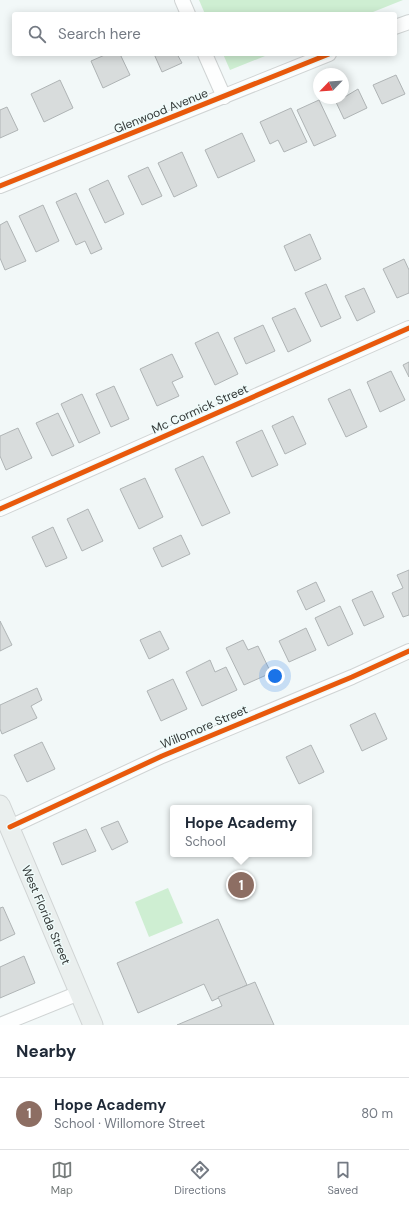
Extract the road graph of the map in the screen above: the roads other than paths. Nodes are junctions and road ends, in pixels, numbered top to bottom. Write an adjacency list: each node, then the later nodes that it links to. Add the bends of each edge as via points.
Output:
1 (182, 0): 2 (street)
2 (187, 12)
3 (409, 22): 4 (street)
4 (397, 27)
5 (206, 56): 7 (street)
6 (324, 56): 7 (street, Glenwood Avenue)
7 (224, 97): 8 (street, Glenwood Avenue)
8 (0, 186)
9 (409, 328): 10 (street, Mc Cormick Street)
10 (0, 509)
11 (409, 651): 13 (street, Willomore Street, via 162,756)
12 (0, 805): 13 (main road, West Florida Street)
13 (10, 827): 14 (main road, West Florida Street)
14 (79, 993): 15 (street); 16 (main road, West Florida Street)
15 (0, 1025)
16 (93, 1025)

